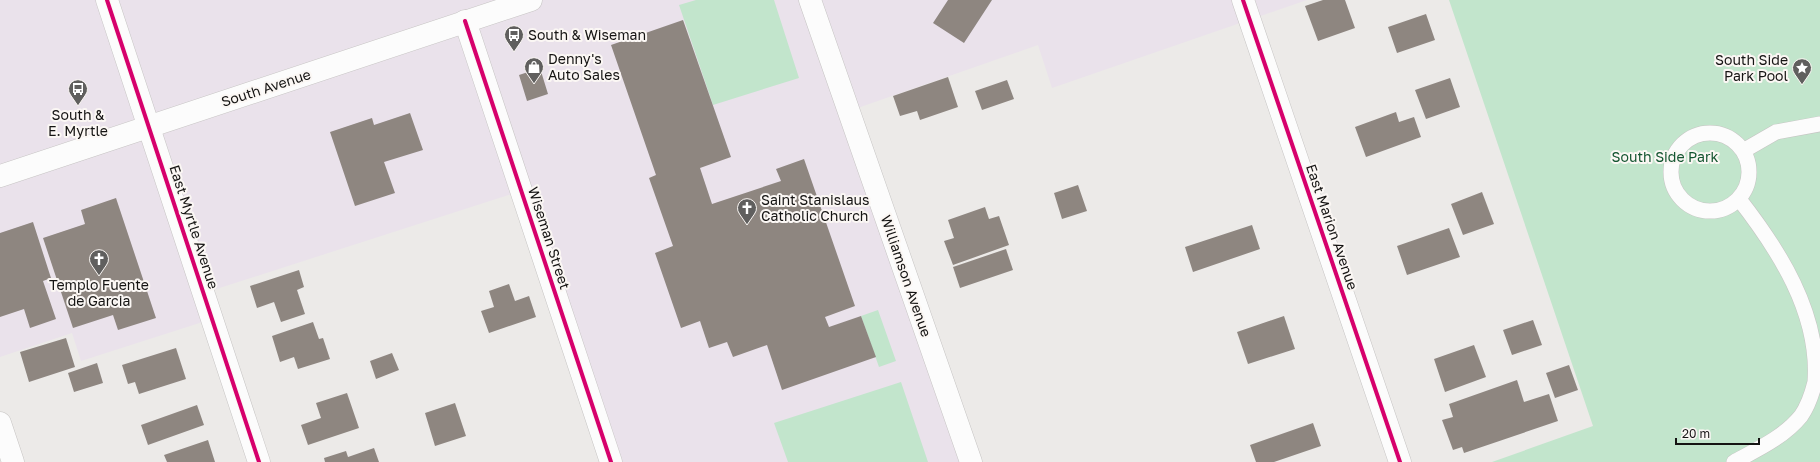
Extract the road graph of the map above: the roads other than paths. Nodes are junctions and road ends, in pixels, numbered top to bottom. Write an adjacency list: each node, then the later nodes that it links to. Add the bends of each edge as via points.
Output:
1 (106, 0): 7 (street, East Myrtle Avenue)
2 (531, 0): 5 (street, South Avenue)
3 (810, 0): 15 (street, Williamson Avenue)
4 (1243, 0): 16 (street, East Marion Avenue)
5 (465, 21): 7 (street, South Avenue); 14 (street, Wiseman Street)
6 (1820, 124): 8 (lane, via 1776,132)
7 (149, 127): 9 (street, South Avenue); 13 (street, East Myrtle Avenue)
8 (1743, 151): 10 (lane, via 1748,163 1749,176 1746,188); 10 (lane, via 1724,135 1699,134 1687,140 1672,161 1674,187 1681,198 1691,206 1703,211 1716,211 1728,207)
9 (0, 176)
10 (1739, 199): 17 (lane, via 1779,250 1804,295 1817,340 1818,370 1811,396 1801,415 1786,431 1768,444)
11 (0, 423): 12 (street)
12 (13, 462)
13 (259, 462)
14 (612, 462)
15 (971, 462)
16 (1400, 462)
17 (1734, 462)

